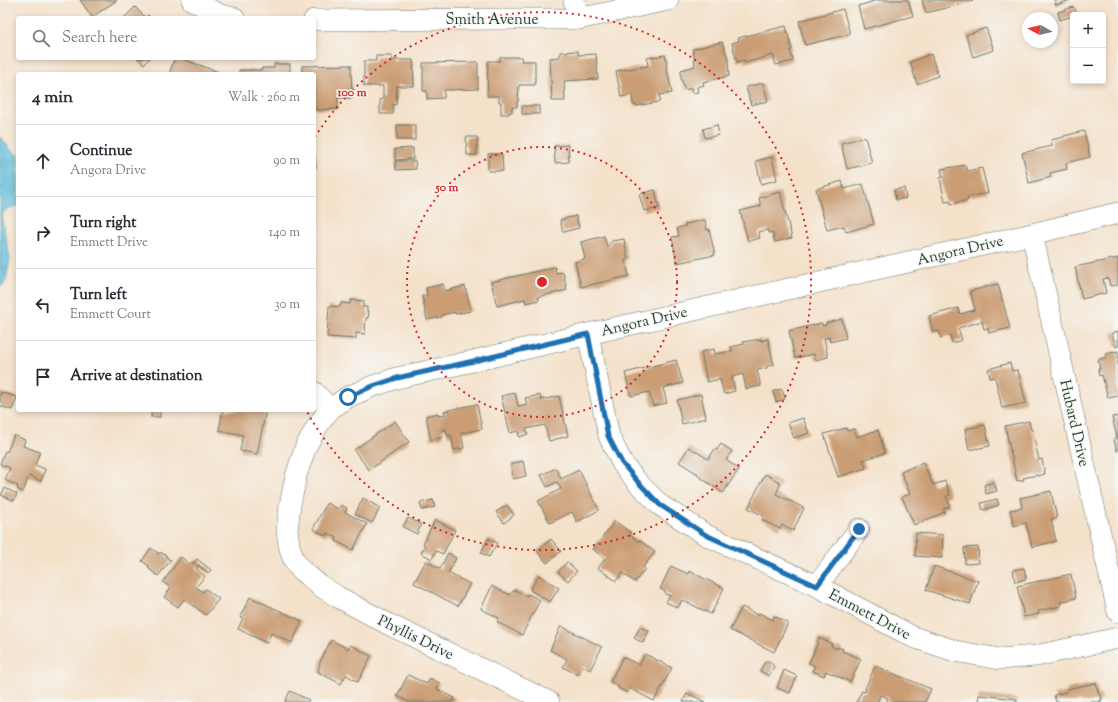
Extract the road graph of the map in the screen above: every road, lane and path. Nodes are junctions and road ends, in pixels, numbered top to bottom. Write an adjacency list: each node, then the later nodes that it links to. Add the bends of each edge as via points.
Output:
1 (192, 0): 4 (street)
2 (668, 0): 3 (street, Smith Avenue)
3 (576, 10): 5 (street, Smith Avenue, via 508,19)
4 (225, 16)
5 (316, 20)
6 (1118, 213): 7 (street, Angora Drive)
7 (1032, 234): 8 (street, Angora Drive); 14 (street, Hubard Drive)
8 (588, 334): 10 (street, Angora Drive, via 397,378 348,397); 13 (street, Emmett Drive, via 608,436 622,463 638,482 660,505 706,535)
9 (316, 394): 10 (street)
10 (330, 409): 12 (street, Angora Drive, via 306,446 296,476 287,530)
11 (859, 529): 13 (street)
12 (293, 558): 16 (street, Phyllis Drive, via 300,569 338,597)
13 (817, 586): 15 (street, Emmett Drive, via 913,637 955,651 999,659 1036,656)
14 (1118, 612)
15 (1118, 638)
16 (549, 702)

